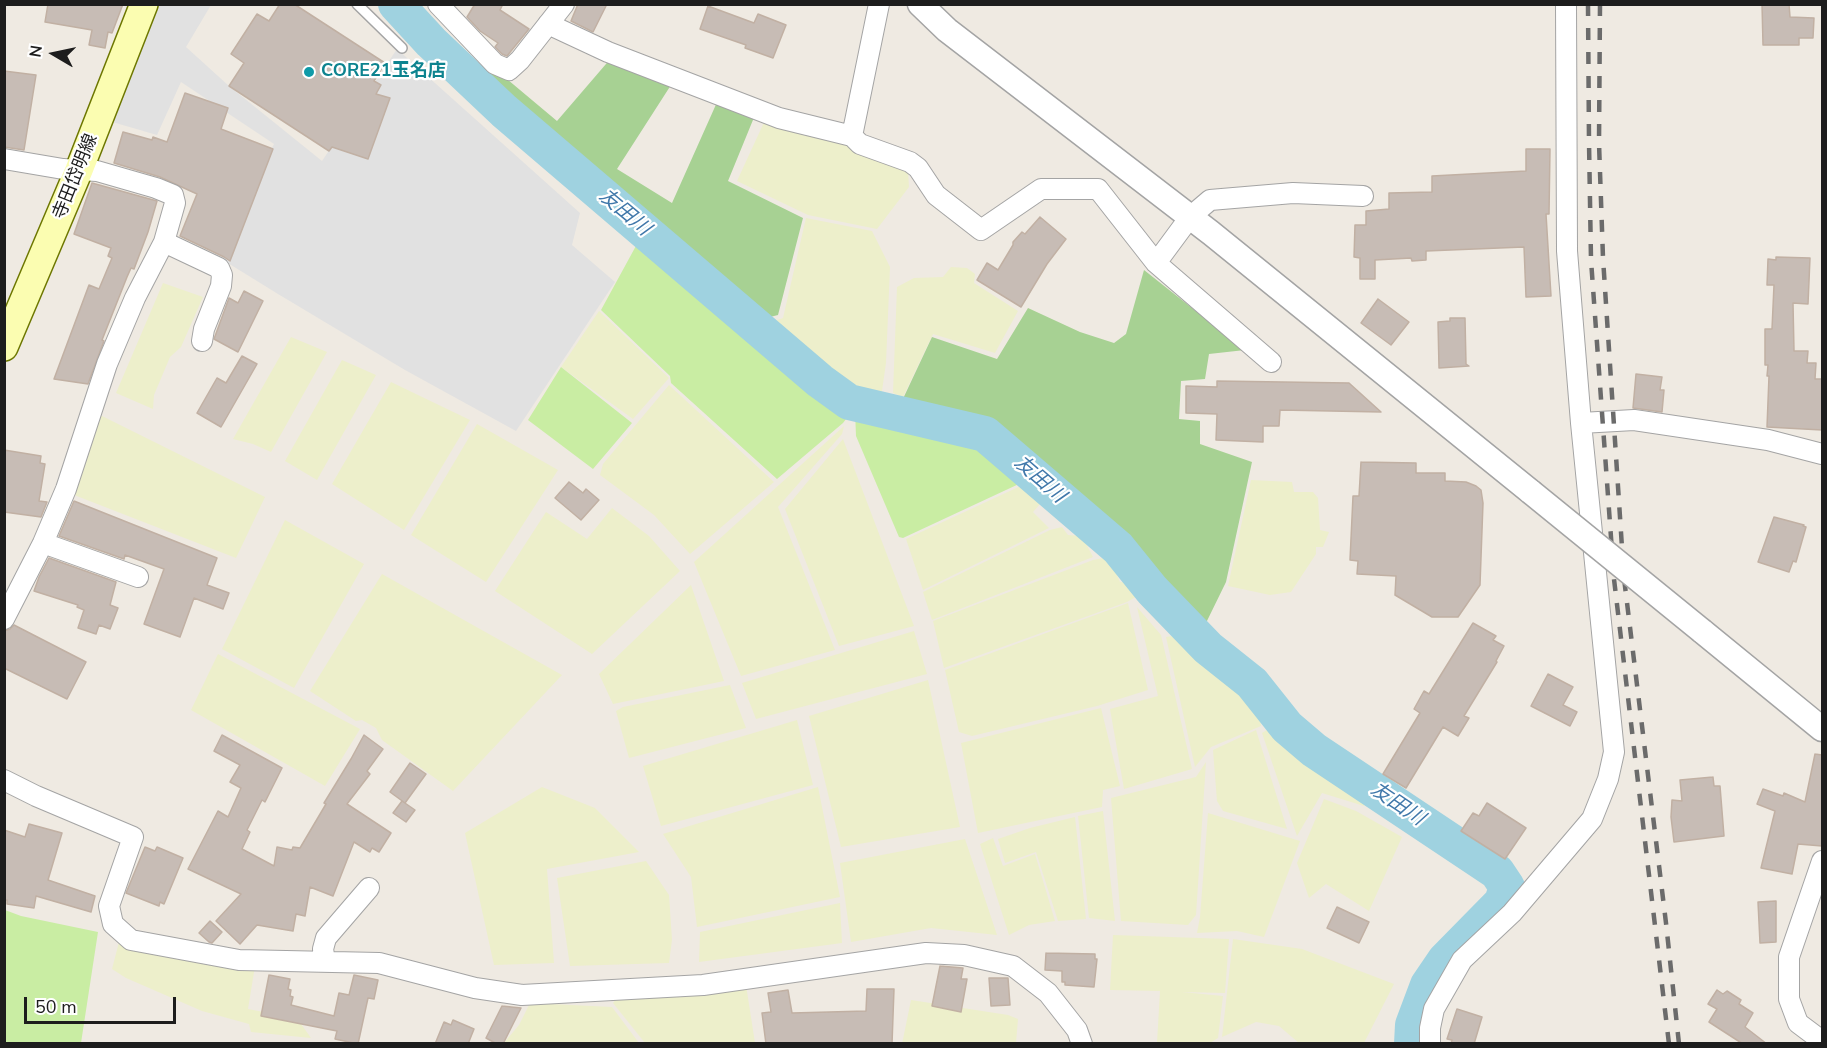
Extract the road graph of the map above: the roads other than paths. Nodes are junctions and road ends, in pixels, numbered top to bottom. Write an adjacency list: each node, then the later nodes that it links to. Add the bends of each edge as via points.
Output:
1 (144, 4): 12 (main road, 寺田岱明線)
2 (357, 4): 9 (lane)
3 (438, 4): 8 (street, via 495,64 509,70)
4 (564, 4): 8 (street)
5 (879, 4): 10 (street)
6 (920, 4): 14 (street, via 947,30)
7 (1566, 4): 20 (street, via 1567,251)
8 (548, 24): 10 (street, via 608,52 779,118)
9 (402, 48)
10 (852, 136): 16 (street, via 860,144 910,162 936,195 981,230 1041,189 1098,189)
11 (4, 159): 12 (street)
12 (79, 170): 15 (street, via 97,171 173,195 175,203); 18 (main road, 寺田岱明線)
13 (1363, 196): 14 (street, via 1293,193 1210,200)
14 (1190, 217): 16 (street); 25 (street, bridge)
15 (164, 242): 17 (street, via 219,268 222,275); 22 (street, via 107,364 66,489)
16 (1156, 263): 19 (street)
17 (202, 341)
18 (4, 347)
19 (1272, 362)
20 (1581, 423): 21 (street, via 1634,420 1768,440); 32 (street, via 1614,752 1608,779 1592,819 1512,912 1462,960 1434,1009)
21 (1822, 454)
22 (43, 543): 23 (street); 24 (street)
23 (138, 577)
24 (4, 619)
25 (1822, 729)
26 (4, 780): 29 (street, via 133,837 109,906 113,924 131,940 239,960)
27 (1822, 861): 30 (street, via 1789,957 1789,999 1798,1023)
28 (369, 888): 29 (street, via 326,938)
29 (325, 961): 31 (street, via 379,963 475,988 522,995 703,985 926,953 964,955 1013,966 1048,993 1077,1030)
30 (1822, 1041)
31 (1082, 1044)
32 (1430, 1044)

